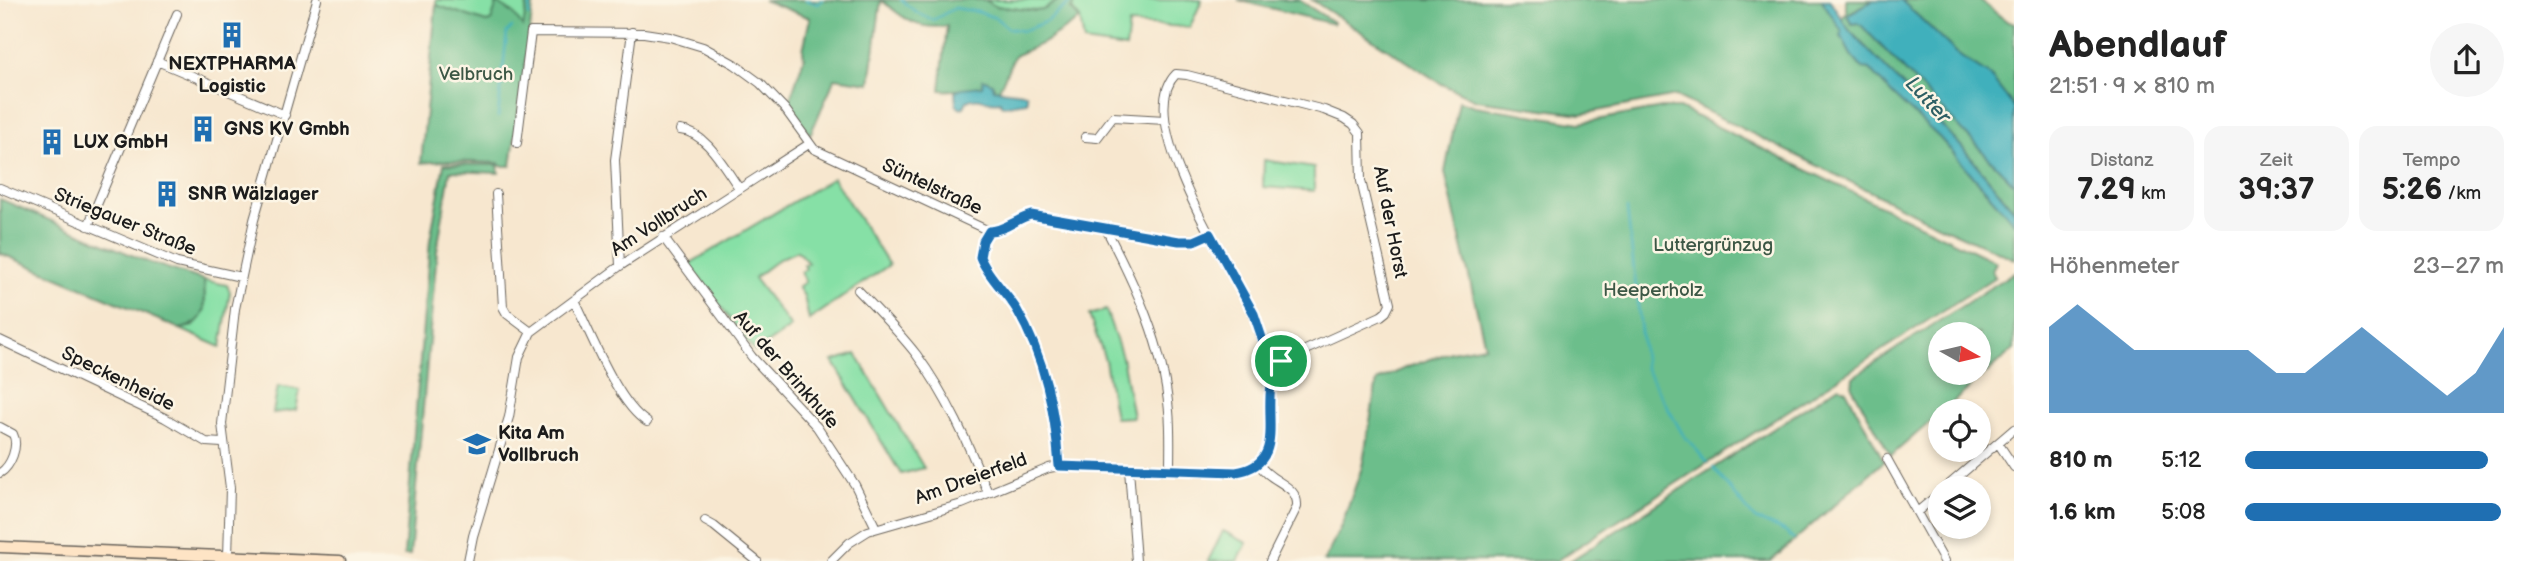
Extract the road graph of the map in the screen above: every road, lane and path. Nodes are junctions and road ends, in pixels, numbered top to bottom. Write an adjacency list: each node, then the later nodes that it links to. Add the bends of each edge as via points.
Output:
1 (317, 0): 5 (street)
2 (177, 14): 4 (street)
3 (632, 32): 9 (street, via 531,32); 10 (street, via 688,42 734,64 785,108); 19 (street, via 615,160)
4 (157, 61): 5 (street); 14 (street)
5 (285, 115): 20 (street)
6 (1165, 120): 8 (street, via 1118,116 1110,119 1097,138); 17 (street, via 1188,196); 25 (street, Auf der Horst, via 1170,82 1176,75 1187,75 1324,110 1344,118 1360,133 1362,181 1390,304 1381,316)
7 (680, 130): 12 (street, via 694,135 713,152)
8 (1085, 137)
9 (517, 143)
10 (809, 144): 12 (street, Am Vollbruch); 16 (street, Süntelstraße)
11 (0, 188): 14 (street, Striegauer Straße)
12 (739, 188): 18 (street, Am Vollbruch)
13 (496, 194): 23 (street, via 503,307)
14 (88, 226): 20 (street, Striegauer Straße, via 177,263)
15 (1106, 229): 16 (street, Süntelstraße, via 1031,215); 17 (street, Süntelstraße, via 1179,241); 36 (street, via 1156,340 1170,414)
16 (989, 231): 33 (street, via 980,257 1017,311 1035,348 1052,402)
17 (1210, 234): 25 (street, via 1254,314 1266,350)
18 (663, 237): 19 (street, Am Vollbruch); 43 (street, Auf der Brinkhufe, via 752,357 817,427 855,485)
19 (620, 266): 22 (street, Am Vollbruch)
20 (241, 277): 29 (street, via 224,388)
21 (858, 290): 39 (street, via 898,332 935,383)
22 (574, 300): 23 (street, Am Vollbruch); 26 (street, via 632,410)
23 (531, 332): 48 (street, via 519,357 509,416)
24 (0, 340): 29 (street, Speckenheide, via 206,442)
25 (1281, 361): 32 (street, via 1270,384 1270,436)
26 (647, 422)
27 (0, 427): 37 (street, via 13,434 16,442 7,468)
28 (2014, 429): 30 (street)
29 (222, 443): 46 (street, via 230,488)
30 (1998, 443): 34 (street); 38 (street)
31 (1888, 459): 41 (street)
32 (1259, 464): 36 (street, Am Dreierfeld, via 1236,472); 52 (street, via 1298,500)
33 (1059, 466): 35 (street, Am Dreierfeld); 39 (street, Am Dreierfeld)
34 (2014, 467)
35 (1129, 469): 36 (street, Am Dreierfeld); 51 (street)
36 (1170, 470)
37 (0, 472)
38 (1959, 476)
39 (988, 493): 43 (street, Am Dreierfeld)
40 (1928, 503): 41 (street)
41 (1917, 512): 53 (street)
42 (705, 522): 49 (street)
43 (876, 528): 50 (street, Am Dreierfeld, via 860,535)
44 (0, 547): 45 (street)
45 (98, 556): 46 (street)
46 (228, 556): 47 (street)
47 (340, 561)
48 (468, 561)
49 (757, 561)
50 (831, 561)
51 (1136, 561)
52 (1270, 561)
53 (1944, 561)

